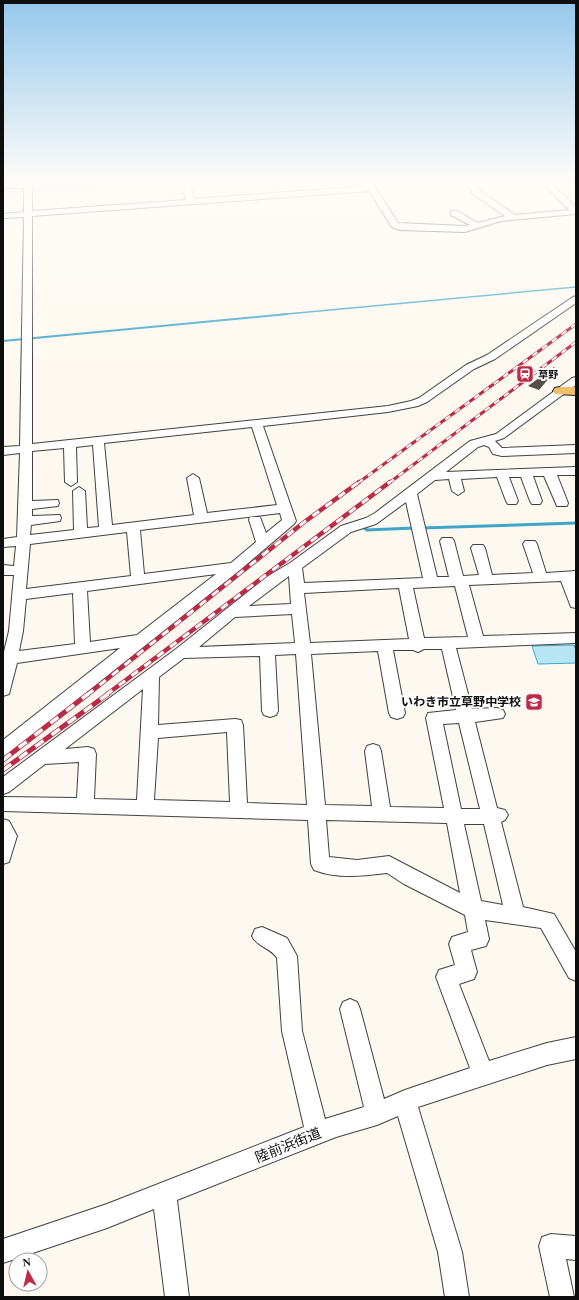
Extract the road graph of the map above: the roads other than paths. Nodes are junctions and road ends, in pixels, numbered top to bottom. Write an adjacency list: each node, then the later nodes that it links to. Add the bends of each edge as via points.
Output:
1 (27, 243): 10 (street)
2 (576, 299): 6 (street, via 491,357 470,367 414,404)
3 (576, 380): 5 (street)
4 (576, 391): 5 (main road)
5 (560, 392): 8 (street, via 500,436)
6 (257, 424): 7 (street); 27 (street)
7 (98, 440): 9 (street); 33 (street)
8 (484, 440): 11 (street, via 502,452); 18 (street, via 474,444)
9 (70, 443): 10 (street); 34 (street)
10 (25, 449): 12 (street); 26 (street)
11 (576, 449)
12 (3, 451)
13 (549, 472): 14 (street); 15 (street); 25 (street)
14 (576, 472)
15 (526, 473): 16 (street); 23 (street)
16 (502, 474): 17 (street); 22 (street)
17 (454, 475): 18 (street); 20 (street)
18 (432, 476): 21 (street)
19 (193, 478): 29 (street)
20 (458, 491)
21 (410, 492): 41 (street, via 371,521 346,528); 50 (street)
22 (512, 501)
23 (536, 502)
24 (53, 503): 26 (street)
25 (562, 503)
26 (25, 506): 31 (street)
27 (284, 508): 29 (street); 38 (street, via 289,521)
28 (55, 518): 31 (street)
29 (201, 518): 32 (street)
30 (255, 520): 38 (street)
31 (25, 522): 35 (street)
32 (133, 526): 33 (street); 47 (street)
33 (106, 530): 34 (street)
34 (80, 533): 35 (street)
35 (22, 540): 37 (street); 44 (street)
36 (447, 541): 49 (street)
37 (3, 543)
38 (263, 544): 42 (street)
39 (530, 544): 46 (street)
40 (478, 548): 48 (street)
41 (295, 566): 53 (street); 57 (street, via 273,579)
42 (235, 567): 47 (street); 59 (street)
43 (3, 570): 44 (street)
44 (21, 571): 54 (street)
45 (571, 576): 46 (street); 55 (street)
46 (540, 577): 48 (street)
47 (138, 580): 52 (street)
48 (487, 580): 49 (street)
49 (459, 581): 50 (street); 61 (street)
50 (431, 582): 51 (street)
51 (405, 583): 53 (street); 63 (street)
52 (80, 587): 54 (street); 64 (street)
53 (297, 588): 56 (street)
54 (20, 595): 60 (street)
55 (576, 603)
56 (299, 609): 57 (street); 66 (street)
57 (234, 612): 68 (street)
58 (576, 638): 61 (street)
59 (142, 640): 64 (street); 77 (street)
60 (8, 642): 69 (street)
61 (477, 643): 62 (street)
62 (448, 644): 63 (street); 75 (street)
63 (418, 646): 65 (street)
64 (83, 647): 69 (street)
65 (385, 647): 66 (street); 73 (street)
66 (304, 649): 67 (street); 85 (street)
67 (267, 650): 68 (street); 72 (street)
68 (181, 653): 70 (street)
69 (10, 658): 71 (street)
70 (151, 674): 76 (street); 79 (street)
71 (3, 690)
72 (270, 711)
73 (397, 713)
74 (497, 714): 75 (street)
75 (466, 716): 87 (street, via 434,718); 88 (street)
76 (150, 732): 83 (street); 84 (street, via 235,725)
77 (3, 749)
78 (373, 751): 86 (street)
79 (40, 758): 80 (street); 82 (street, via 88,754)
80 (3, 787)
81 (3, 804): 82 (street)
82 (85, 807): 83 (street)
83 (145, 807): 84 (street)
84 (239, 810): 85 (street)
85 (317, 813): 86 (street); 91 (street, via 320,864 357,868 389,864)
86 (382, 814): 87 (street)
87 (453, 816): 88 (street); 91 (street)
88 (495, 816): 92 (street)
89 (3, 827): 90 (street, via 8,836)
90 (3, 856)
91 (472, 909): 92 (street); 97 (street, via 479,939 459,944 467,972 446,977)
92 (515, 915): 94 (street, via 547,920)
93 (262, 936): 100 (street, via 280,945 287,956 292,1031)
94 (576, 971)
95 (350, 1009): 99 (street)
96 (576, 1048): 97 (street, 陸前浜街道, via 547,1054)
97 (483, 1074): 98 (street, 陸前浜街道)
98 (405, 1101): 99 (street, 陸前浜街道); 105 (street, via 448,1245)
99 (376, 1114): 100 (street, 陸前浜街道)
100 (317, 1134): 101 (street, 陸前浜街道)
101 (164, 1194): 103 (street, 陸前浜街道); 104 (street)
102 (576, 1248): 106 (street, via 551,1246)
103 (3, 1251)
104 (177, 1297)
105 (457, 1297)
106 (562, 1297)

